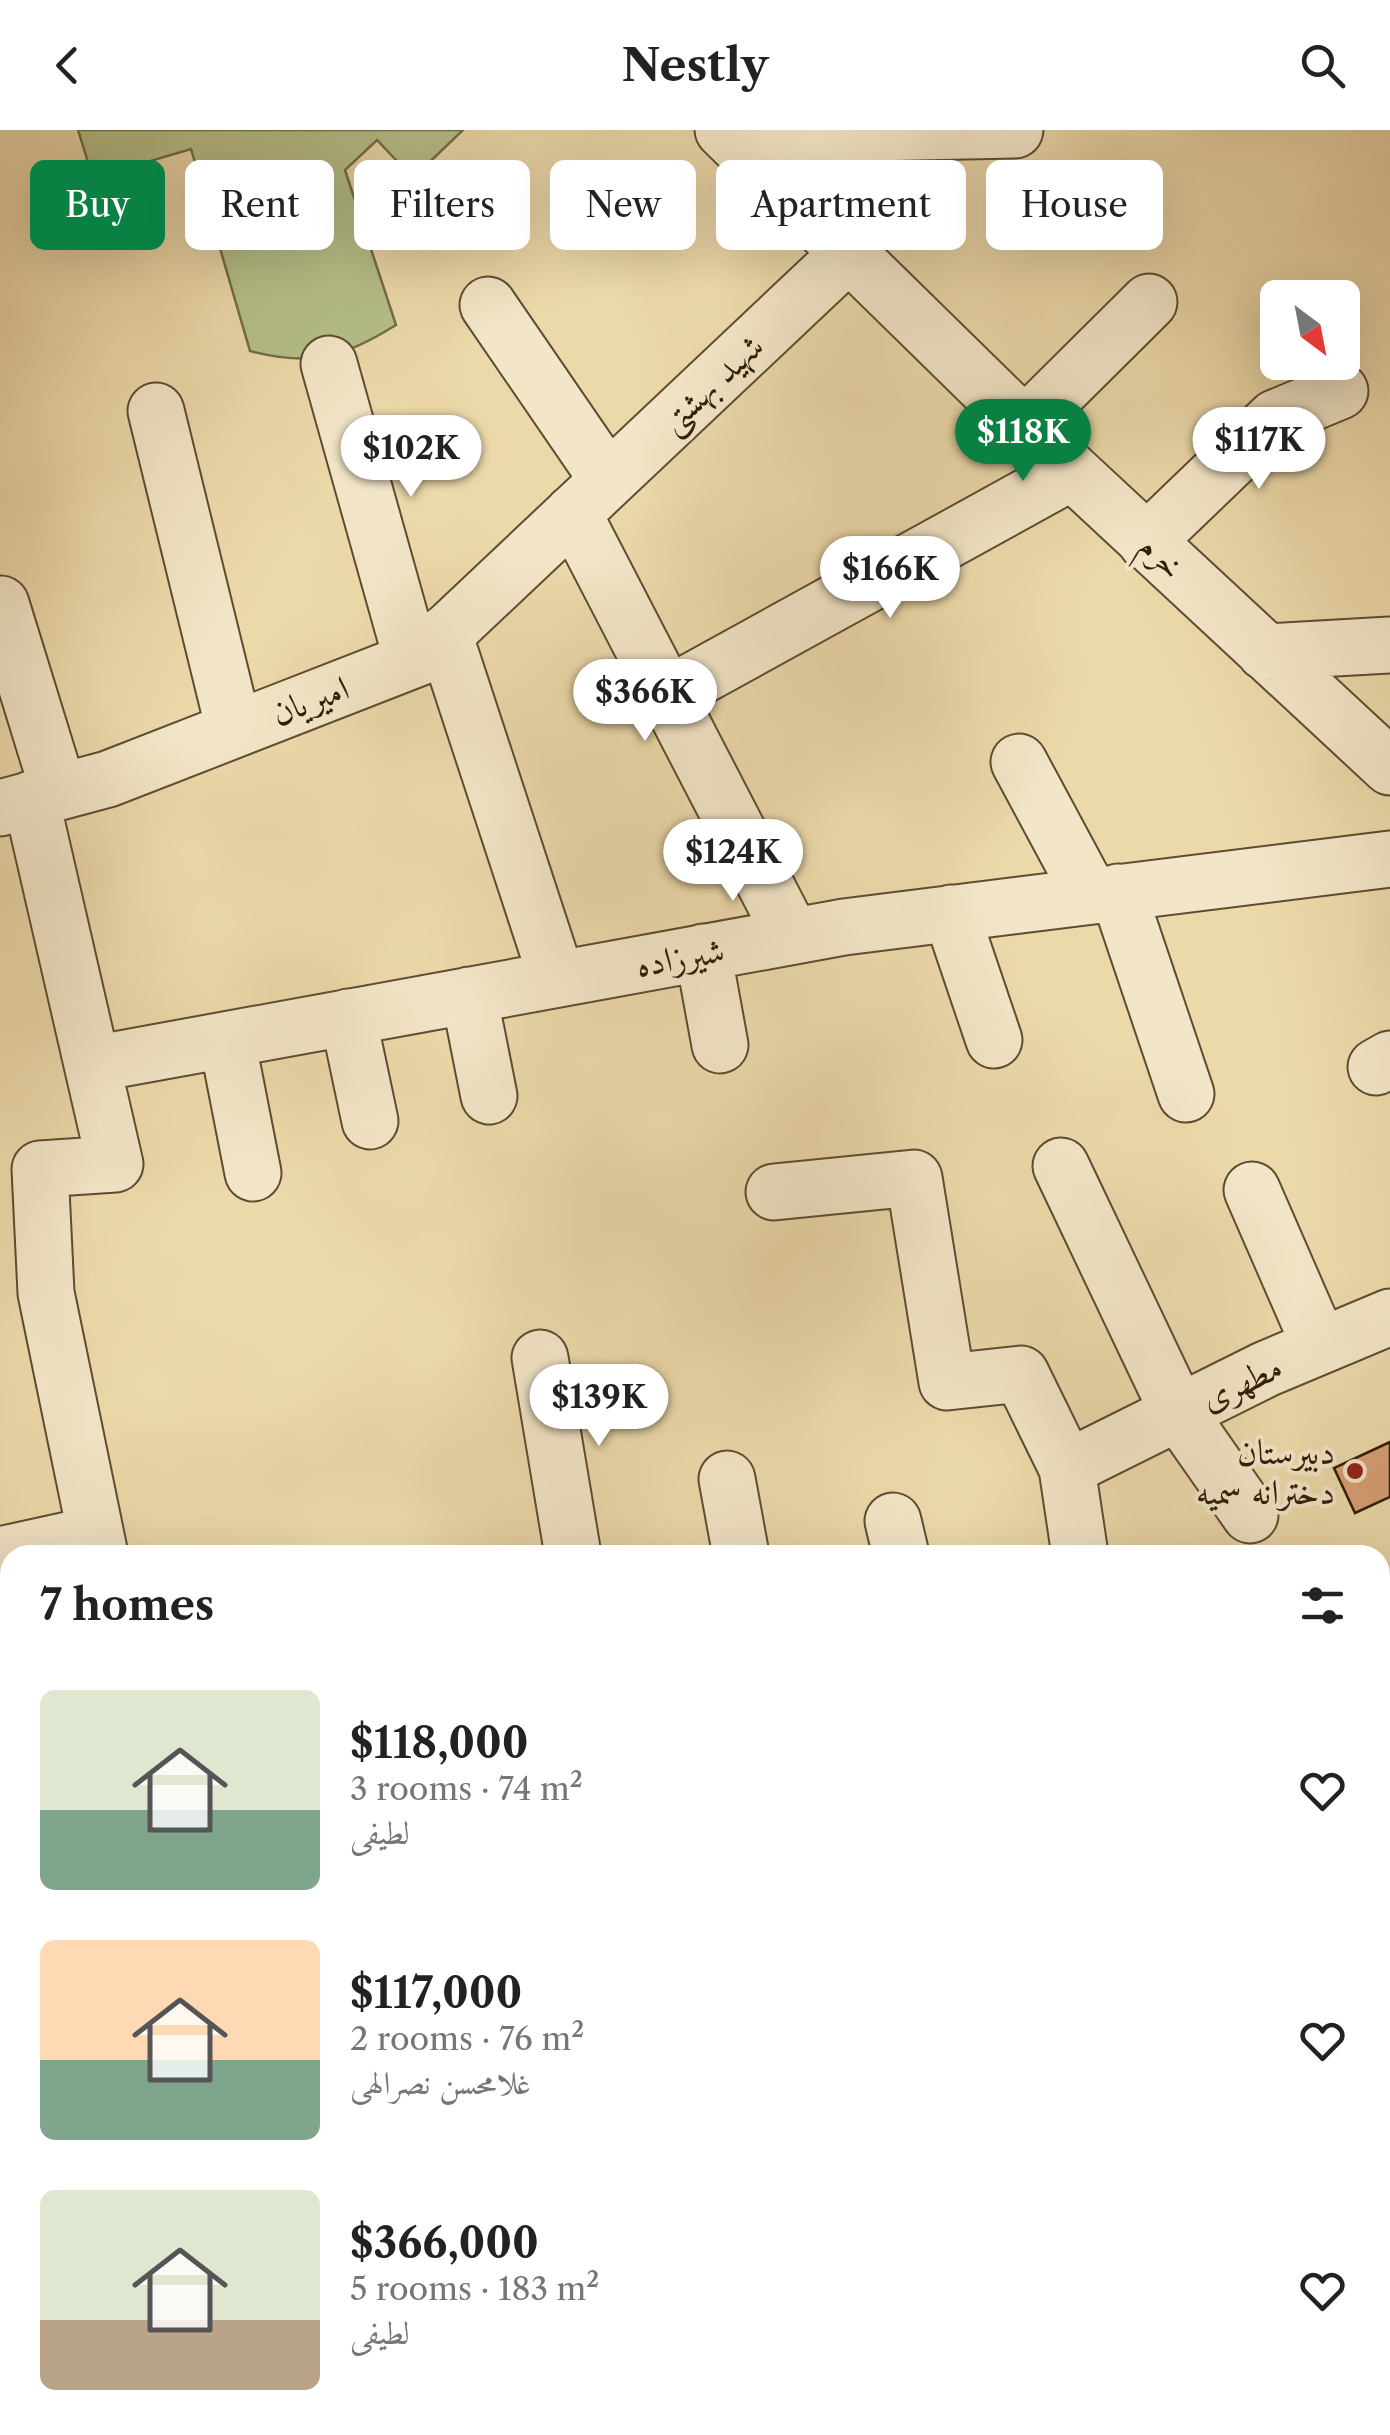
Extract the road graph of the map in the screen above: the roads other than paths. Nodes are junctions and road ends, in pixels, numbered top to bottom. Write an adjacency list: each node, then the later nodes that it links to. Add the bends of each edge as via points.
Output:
1 (1016, 130): 2 (street)
2 (926, 131): 3 (street)
3 (726, 133): 4 (street, خرم)
4 (849, 254): 10 (street, خرم); 12 (street, شهید بهشتی)
5 (1149, 302): 10 (street)
6 (488, 304): 12 (street)
7 (329, 364): 16 (street)
8 (1340, 391): 13 (street, via 1274,418)
9 (156, 411): 19 (street)
10 (1024, 426): 11 (street, خرم)
11 (1072, 472): 13 (street, خرم); 18 (street)
12 (590, 497): 16 (street, امیریان); 18 (street)
13 (1146, 542): 17 (street, خرم)
14 (2, 604): 22 (street)
15 (1390, 645): 17 (street)
16 (428, 647): 19 (street, امیریان); 28 (street)
17 (1265, 652): 21 (street, خرم)
18 (668, 695): 26 (street)
19 (234, 729): 22 (street, امیریان, via 108,779)
20 (1019, 762): 24 (street)
21 (1390, 768)
22 (30, 800): 34 (street)
23 (1390, 859): 24 (street, شیرزاده)
24 (1105, 894): 25 (street, شیرزاده); 35 (street)
25 (951, 914): 26 (street, شیرزاده); 32 (street)
26 (792, 936): 27 (street, شیرزاده)
27 (703, 952): 28 (street, شیرزاده); 33 (street)
28 (557, 979): 29 (street, شیرزاده)
29 (468, 995): 30 (street, شیرزاده); 36 (street)
30 (348, 1017): 31 (street, شیرزاده); 37 (street)
31 (227, 1040): 34 (street, شیرزاده); 39 (street)
32 (994, 1040)
33 (720, 1045)
34 (93, 1064): 49 (street, via 115,1164 40,1168 46,1293)
35 (1186, 1094)
36 (489, 1096)
37 (370, 1121)
38 (1061, 1166): 45 (street)
39 (254, 1173)
40 (1252, 1190): 43 (street)
41 (774, 1192): 46 (street, via 914,1178 946,1382 1021,1374)
42 (1390, 1317): 43 (street, مطهری)
43 (1320, 1346): 45 (street, مطهری)
44 (540, 1358): 50 (street)
45 (1178, 1412): 46 (street, مطهری); 48 (street)
46 (1066, 1468): 52 (street)
47 (727, 1479): 51 (street)
48 (1250, 1515)
49 (98, 1545)
50 (571, 1545)
51 (739, 1545)
52 (1078, 1545)

